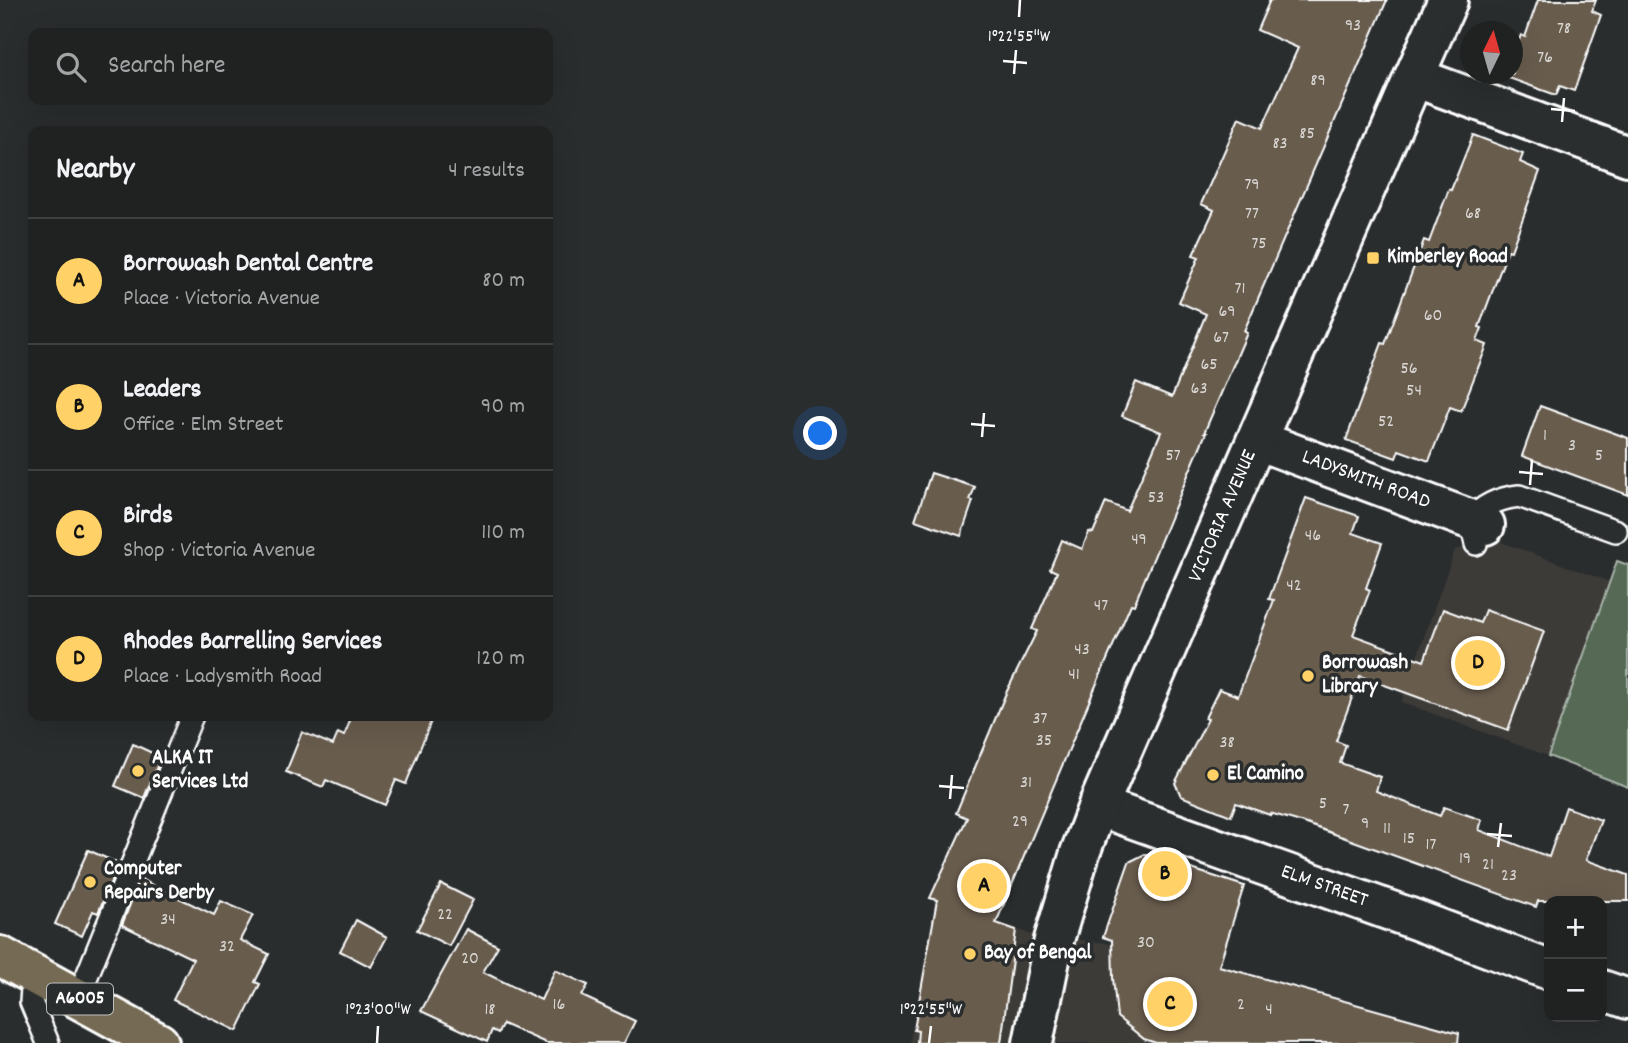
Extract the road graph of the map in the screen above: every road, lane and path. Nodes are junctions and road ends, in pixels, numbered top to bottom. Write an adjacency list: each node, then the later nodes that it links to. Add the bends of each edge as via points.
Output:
1 (1448, 0): 2 (street, VICTORIA AVENUE)
2 (1414, 77): 3 (street); 4 (street, VICTORIA AVENUE)
3 (1628, 156)
4 (1258, 440): 5 (street, LADYSMITH ROAD); 8 (street, VICTORIA AVENUE)
5 (1477, 530): 6 (lane, LADYSMITH ROAD, via 1478,512 1503,498 1519,496)
6 (1616, 531)
7 (190, 721): 13 (lane)
8 (1098, 806): 10 (street, ELM STREET); 17 (street, VICTORIA AVENUE, via 1054,940)
9 (0, 956): 11 (main road, A6005)
10 (1544, 968)
11 (33, 975): 13 (main road, A6005); 15 (lane, via 31,1002)
12 (1607, 991): 14 (street)
13 (78, 998): 16 (main road, A6005)
14 (1628, 999)
15 (48, 1043)
16 (159, 1043)
17 (1033, 1043)

